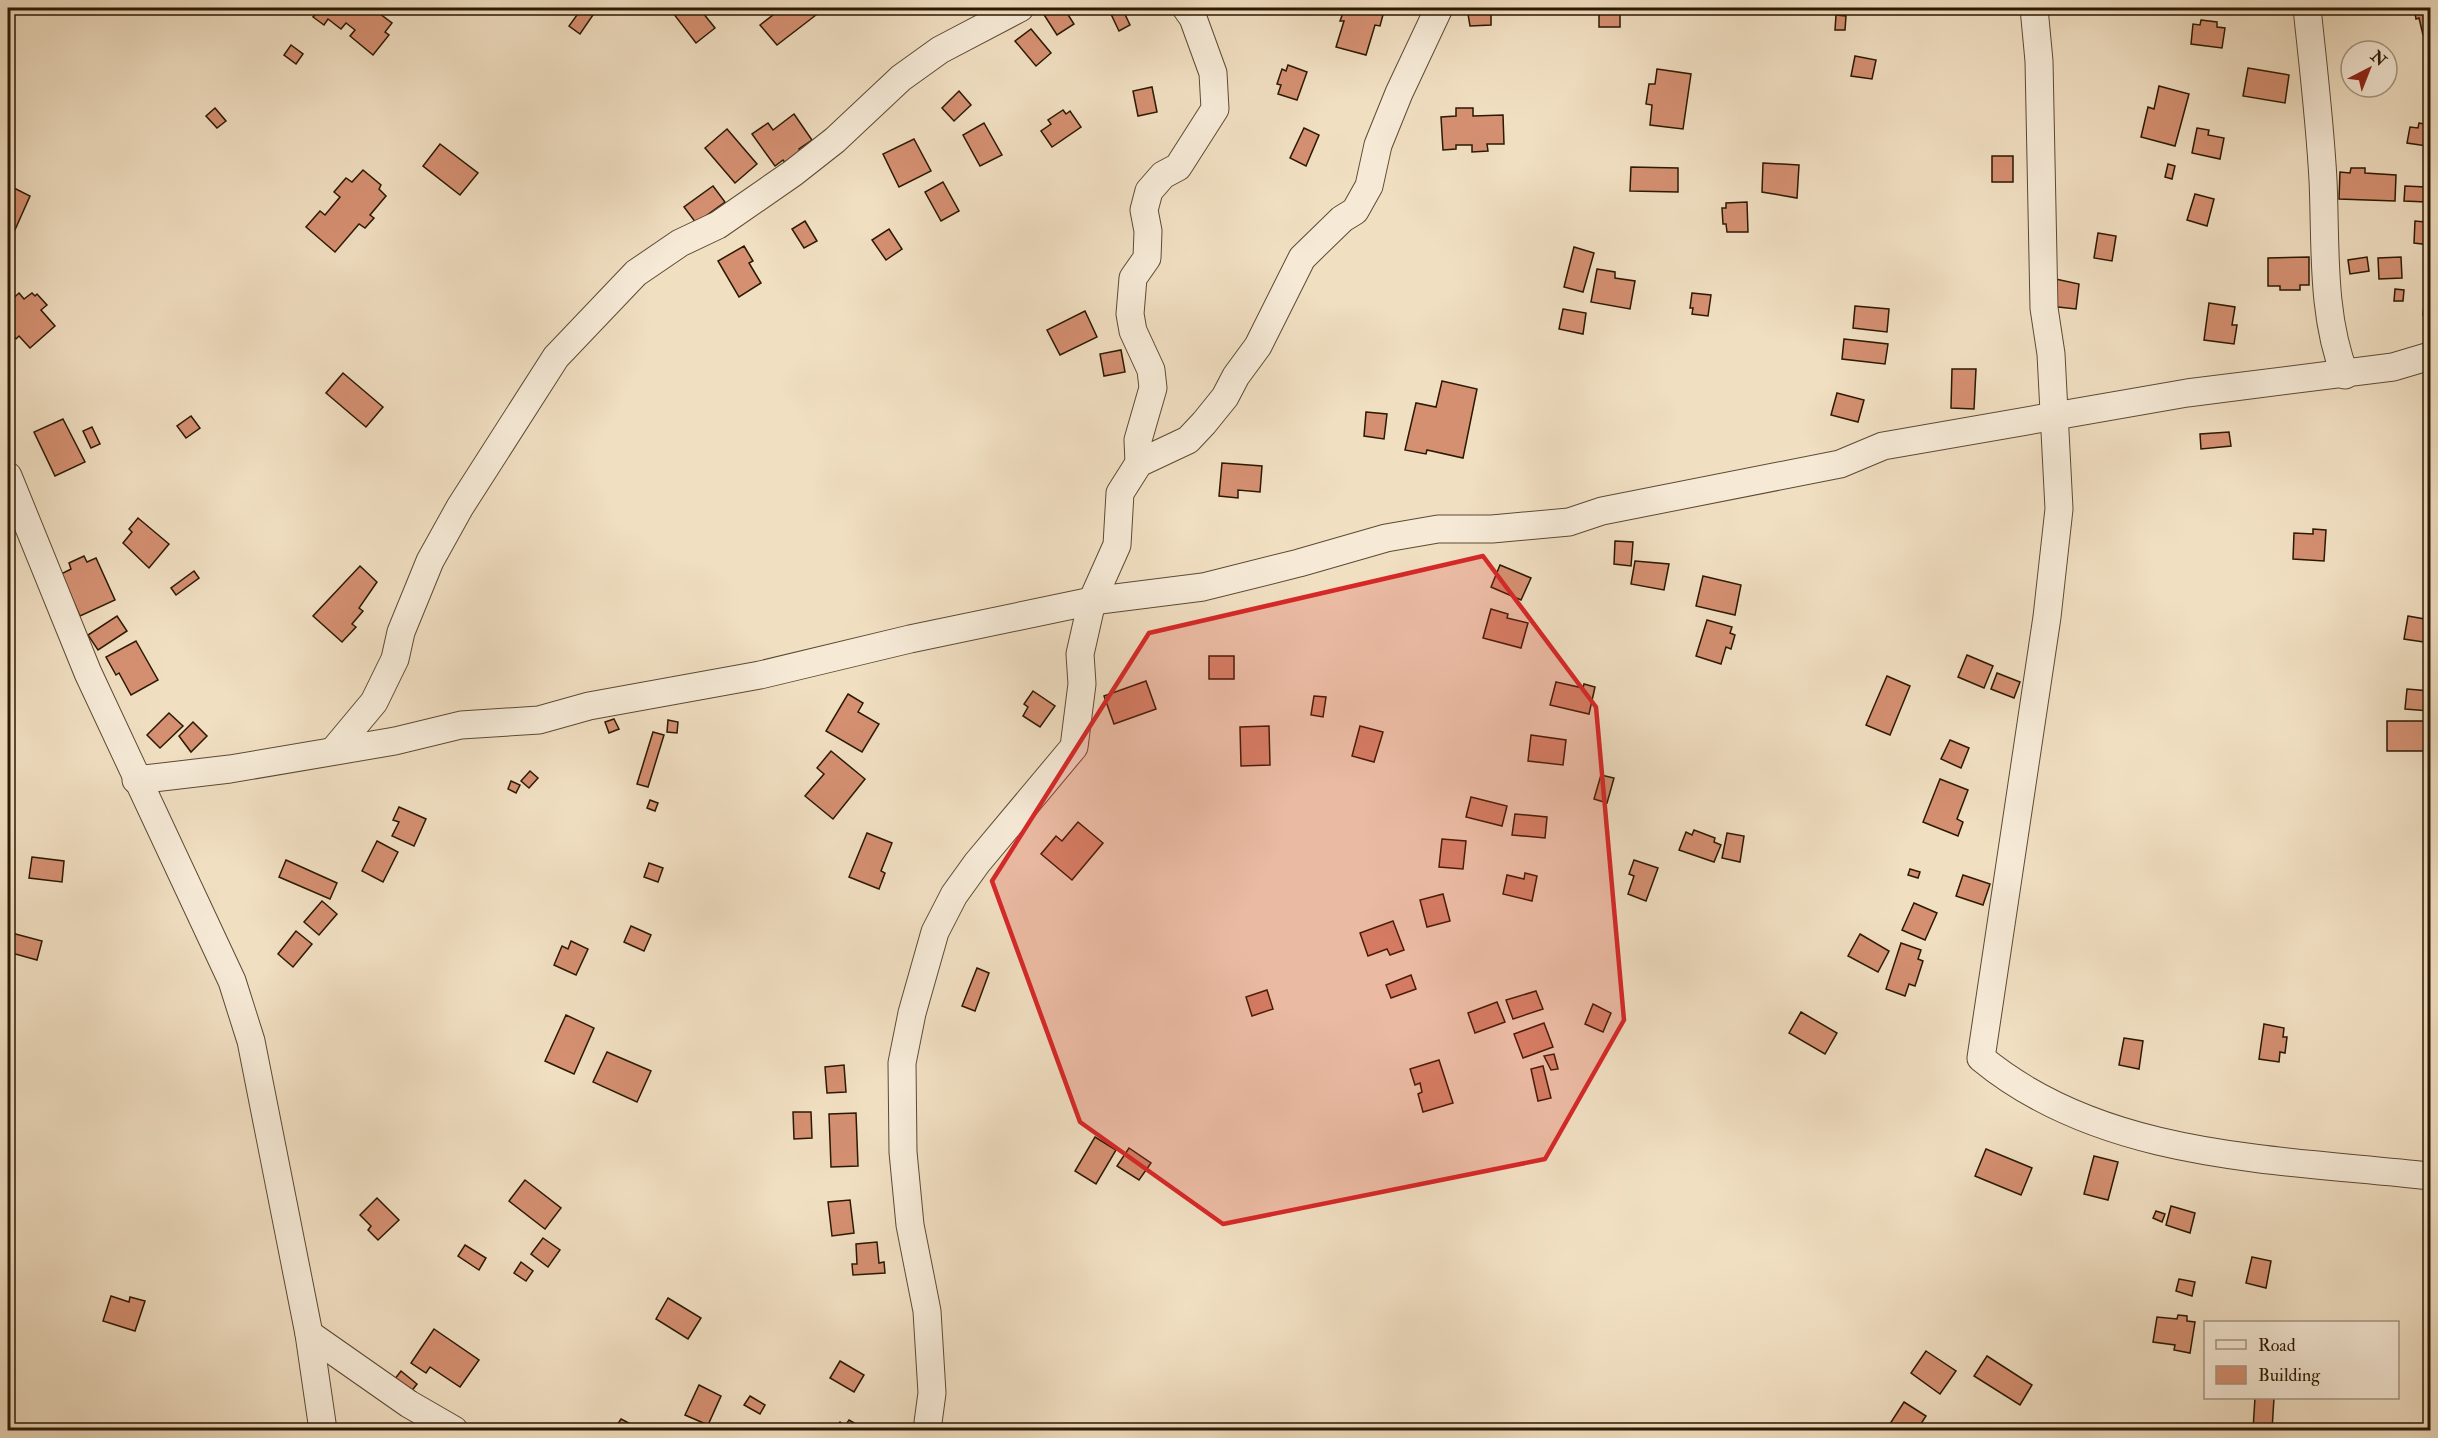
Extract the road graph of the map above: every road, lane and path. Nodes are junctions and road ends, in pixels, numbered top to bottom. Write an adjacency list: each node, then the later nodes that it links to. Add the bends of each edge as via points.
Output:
1 (1020, 8): 12 (street, via 940,50 901,78 793,173 718,225 680,243 636,273 556,357 430,561 401,632 395,659 374,702)
2 (1186, 8): 9 (street, via 1213,73 1215,109 1178,167 1163,175 1149,191 1144,210 1147,258 1133,278 1130,314 1133,331 1151,370 1153,388 1138,440)
3 (1439, 8): 9 (street, via 1399,93 1378,145 1369,186 1355,211 1302,258 1258,346 1204,423 1188,440)
4 (2034, 8): 8 (street, via 2039,61 2044,308)
5 (2307, 8): 7 (street, via 2321,144 2330,316 2334,348)
6 (2430, 356): 7 (street)
7 (2345, 375): 8 (street, via 2187,393)
8 (2055, 418): 11 (street, via 1883,446 1840,464 1602,511 1569,522 1438,529 1386,538 1203,587); 14 (street, via 2059,509 2048,606 1981,1058 2002,1076 2086,1120 2136,1137 2218,1153)
9 (1139, 463): 11 (street, via 1120,493 1117,545)
10 (8, 476): 13 (street, via 32,542)
11 (1092, 601): 12 (street, via 760,675 589,706 539,720 461,725); 18 (street, via 1080,654 1082,684 1074,747 954,895 935,932 912,1013 903,1063 903,1152 910,1225 927,1311 932,1393)
12 (334, 750): 13 (street, via 231,770)
13 (135, 780): 15 (street, via 228,972 251,1041)
14 (2430, 1176)
15 (309, 1334): 16 (street); 17 (street)
16 (323, 1431)
17 (454, 1431)
18 (927, 1431)

